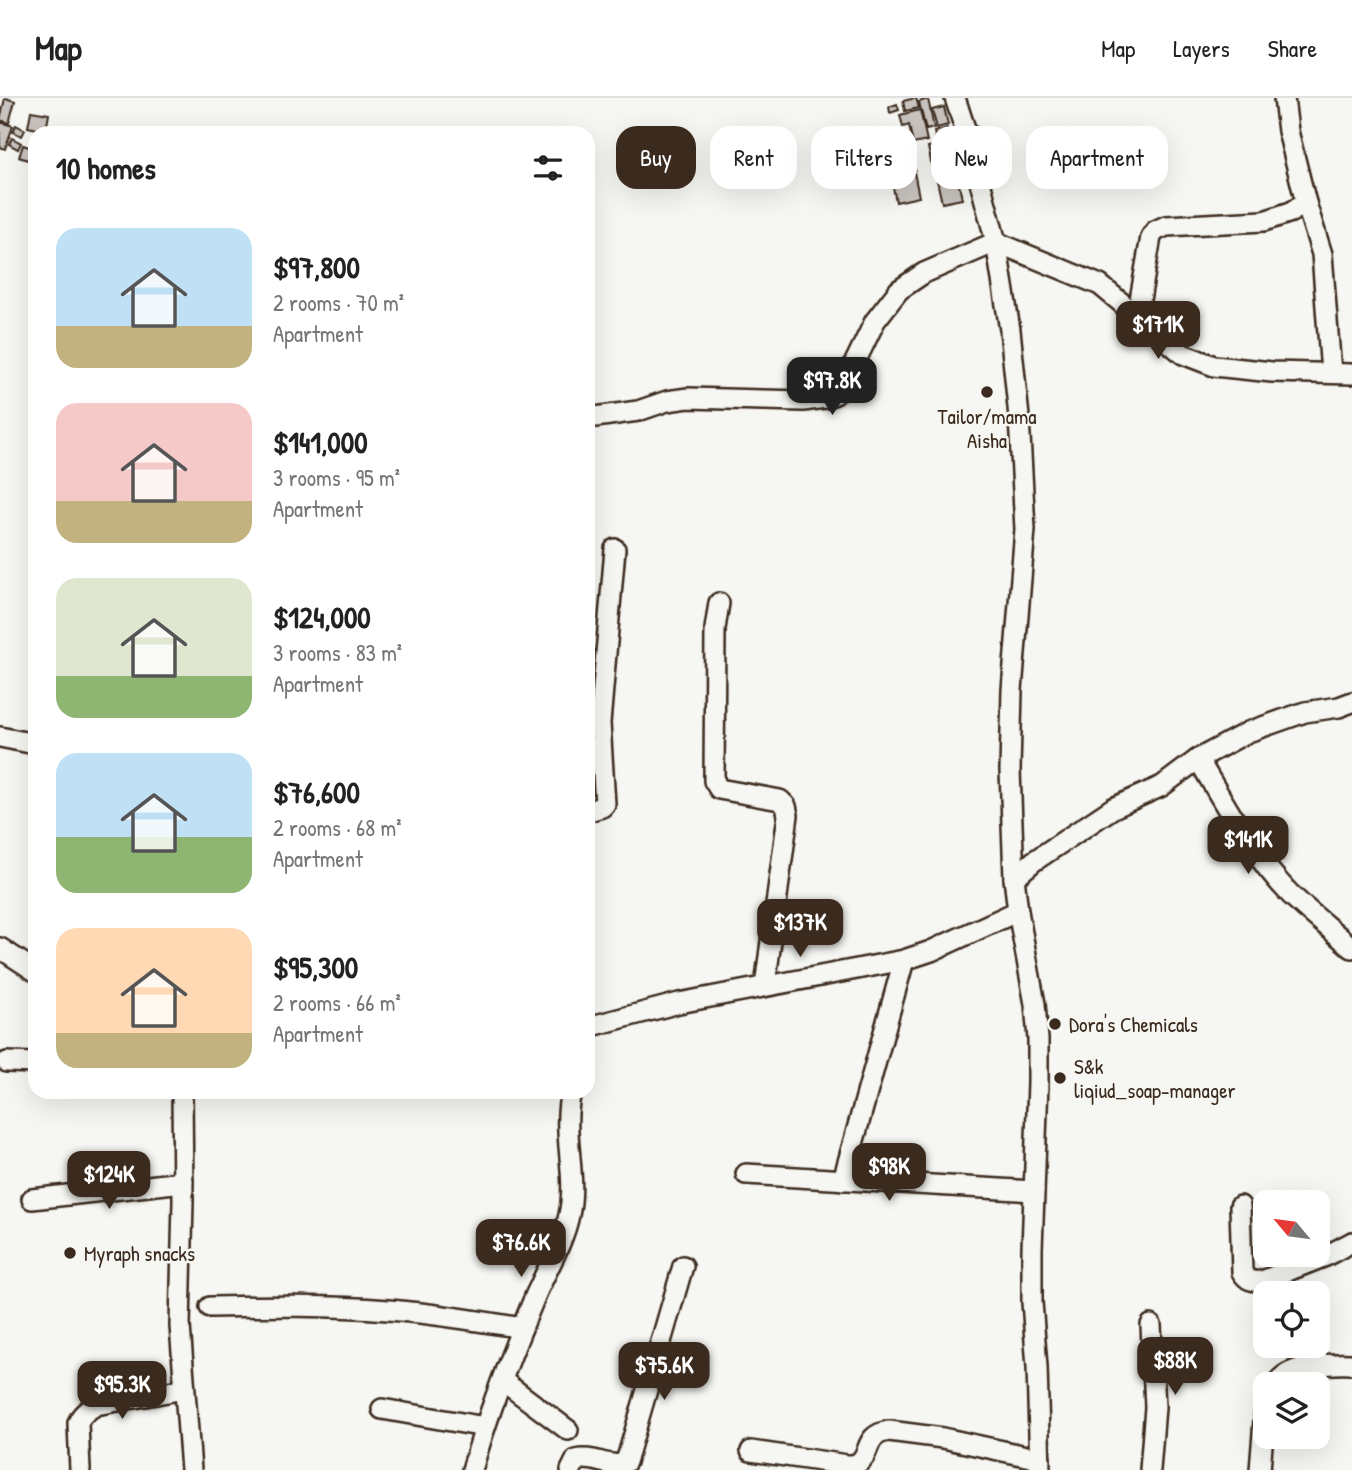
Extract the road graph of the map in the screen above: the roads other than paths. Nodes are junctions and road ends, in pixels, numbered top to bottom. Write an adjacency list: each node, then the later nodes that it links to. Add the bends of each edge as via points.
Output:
1 (955, 98): 4 (street)
2 (1284, 98): 3 (street)
3 (1306, 203): 5 (street, via 1264,221 1166,226 1155,231); 6 (street, via 1322,254)
4 (996, 242): 5 (street, via 1100,285); 8 (street, via 924,273 899,290 875,321 843,387 835,394 803,401 688,398); 16 (street, via 1014,367 1025,528 1012,690)
5 (1137, 317): 6 (street, via 1183,354 1214,366)
6 (1331, 373): 7 (street)
7 (1352, 374)
8 (595, 417)
9 (615, 550): 15 (street, via 600,723 605,804)
10 (719, 603): 22 (street, via 714,781 719,789 780,800 788,815)
11 (1352, 702): 14 (street, via 1248,732)
12 (0, 737): 13 (street)
13 (28, 743)
14 (1198, 759): 16 (street, via 1162,786 1113,808); 19 (street, via 1244,838 1265,864)
15 (595, 809)
16 (1014, 878): 17 (street)
17 (1018, 911): 20 (street); 31 (street, via 1038,1039)
18 (0, 948): 21 (street)
19 (1352, 948)
20 (904, 960): 22 (street); 29 (street)
21 (28, 966)
22 (765, 986): 23 (street, via 679,1003)
23 (595, 1031)
24 (7, 1062): 25 (street)
25 (28, 1063)
26 (182, 1099): 30 (street)
27 (569, 1099): 38 (street, via 569,1214)
28 (746, 1174): 29 (street)
29 (843, 1180): 31 (street)
30 (183, 1182): 32 (street); 42 (street, via 180,1326)
31 (1034, 1191): 48 (street, via 1032,1302)
32 (32, 1199)
33 (1240, 1206): 34 (street, via 1242,1272 1254,1282)
34 (1352, 1242)
35 (683, 1266): 52 (street, via 626,1462 613,1467 583,1458 576,1460)
36 (210, 1307): 38 (street, via 389,1310)
37 (1151, 1325): 53 (street, via 1155,1407)
38 (522, 1328): 41 (street)
39 (1352, 1364): 40 (street)
40 (1292, 1372)
41 (503, 1381): 44 (street); 45 (street)
42 (184, 1389): 49 (street, via 96,1405 80,1416); 50 (street)
43 (382, 1409): 44 (street)
44 (485, 1427): 51 (street)
45 (568, 1430)
46 (1262, 1449): 54 (street)
47 (751, 1451): 48 (street, via 856,1464 873,1438 889,1432 943,1438)
48 (1040, 1465)
49 (80, 1470)
50 (191, 1470)
51 (472, 1470)
52 (572, 1470)
53 (1150, 1470)
54 (1260, 1470)

